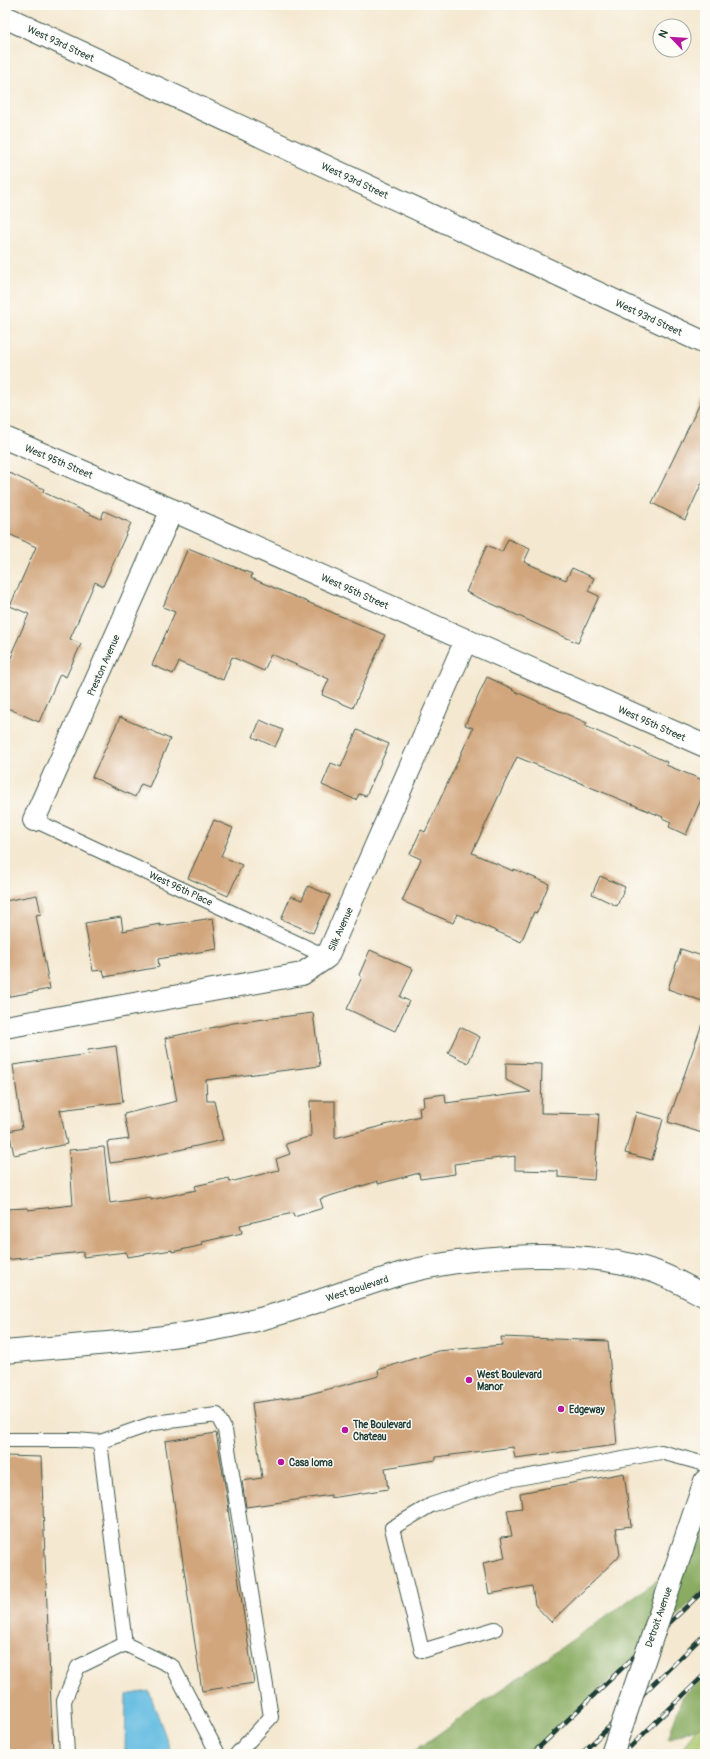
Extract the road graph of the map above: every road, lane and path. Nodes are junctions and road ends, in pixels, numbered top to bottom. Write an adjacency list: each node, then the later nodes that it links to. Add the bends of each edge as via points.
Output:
1 (5, 17): 2 (street, West 93rd Street)
2 (705, 343)
3 (5, 438): 4 (street, West 95th Street)
4 (172, 510): 5 (street, West 95th Street); 7 (street, Preston Avenue)
5 (466, 640): 6 (street, West 95th Street); 8 (street, Silk Avenue)
6 (705, 746)
7 (34, 820): 8 (lane, West 96th Place)
8 (327, 956): 9 (street, Silk Avenue, via 302,974)
9 (5, 1027)
10 (705, 1296): 11 (street, West Boulevard, via 652,1271 618,1263 543,1256 507,1257 404,1273 250,1322 168,1336)
11 (5, 1352)
12 (5, 1440): 13 (lane)
13 (100, 1442): 17 (lane); 20 (lane, via 154,1423 218,1415 225,1430 271,1717)
14 (705, 1464): 16 (lane, via 661,1452 502,1481 431,1505 392,1528 422,1651)
15 (705, 1481): 21 (street, Detroit Avenue, bridge)
16 (494, 1629)
17 (125, 1644): 18 (lane, via 78,1667 64,1701); 19 (lane, via 172,1667)
18 (66, 1754)
19 (218, 1754)
20 (237, 1754)
21 (612, 1754)

